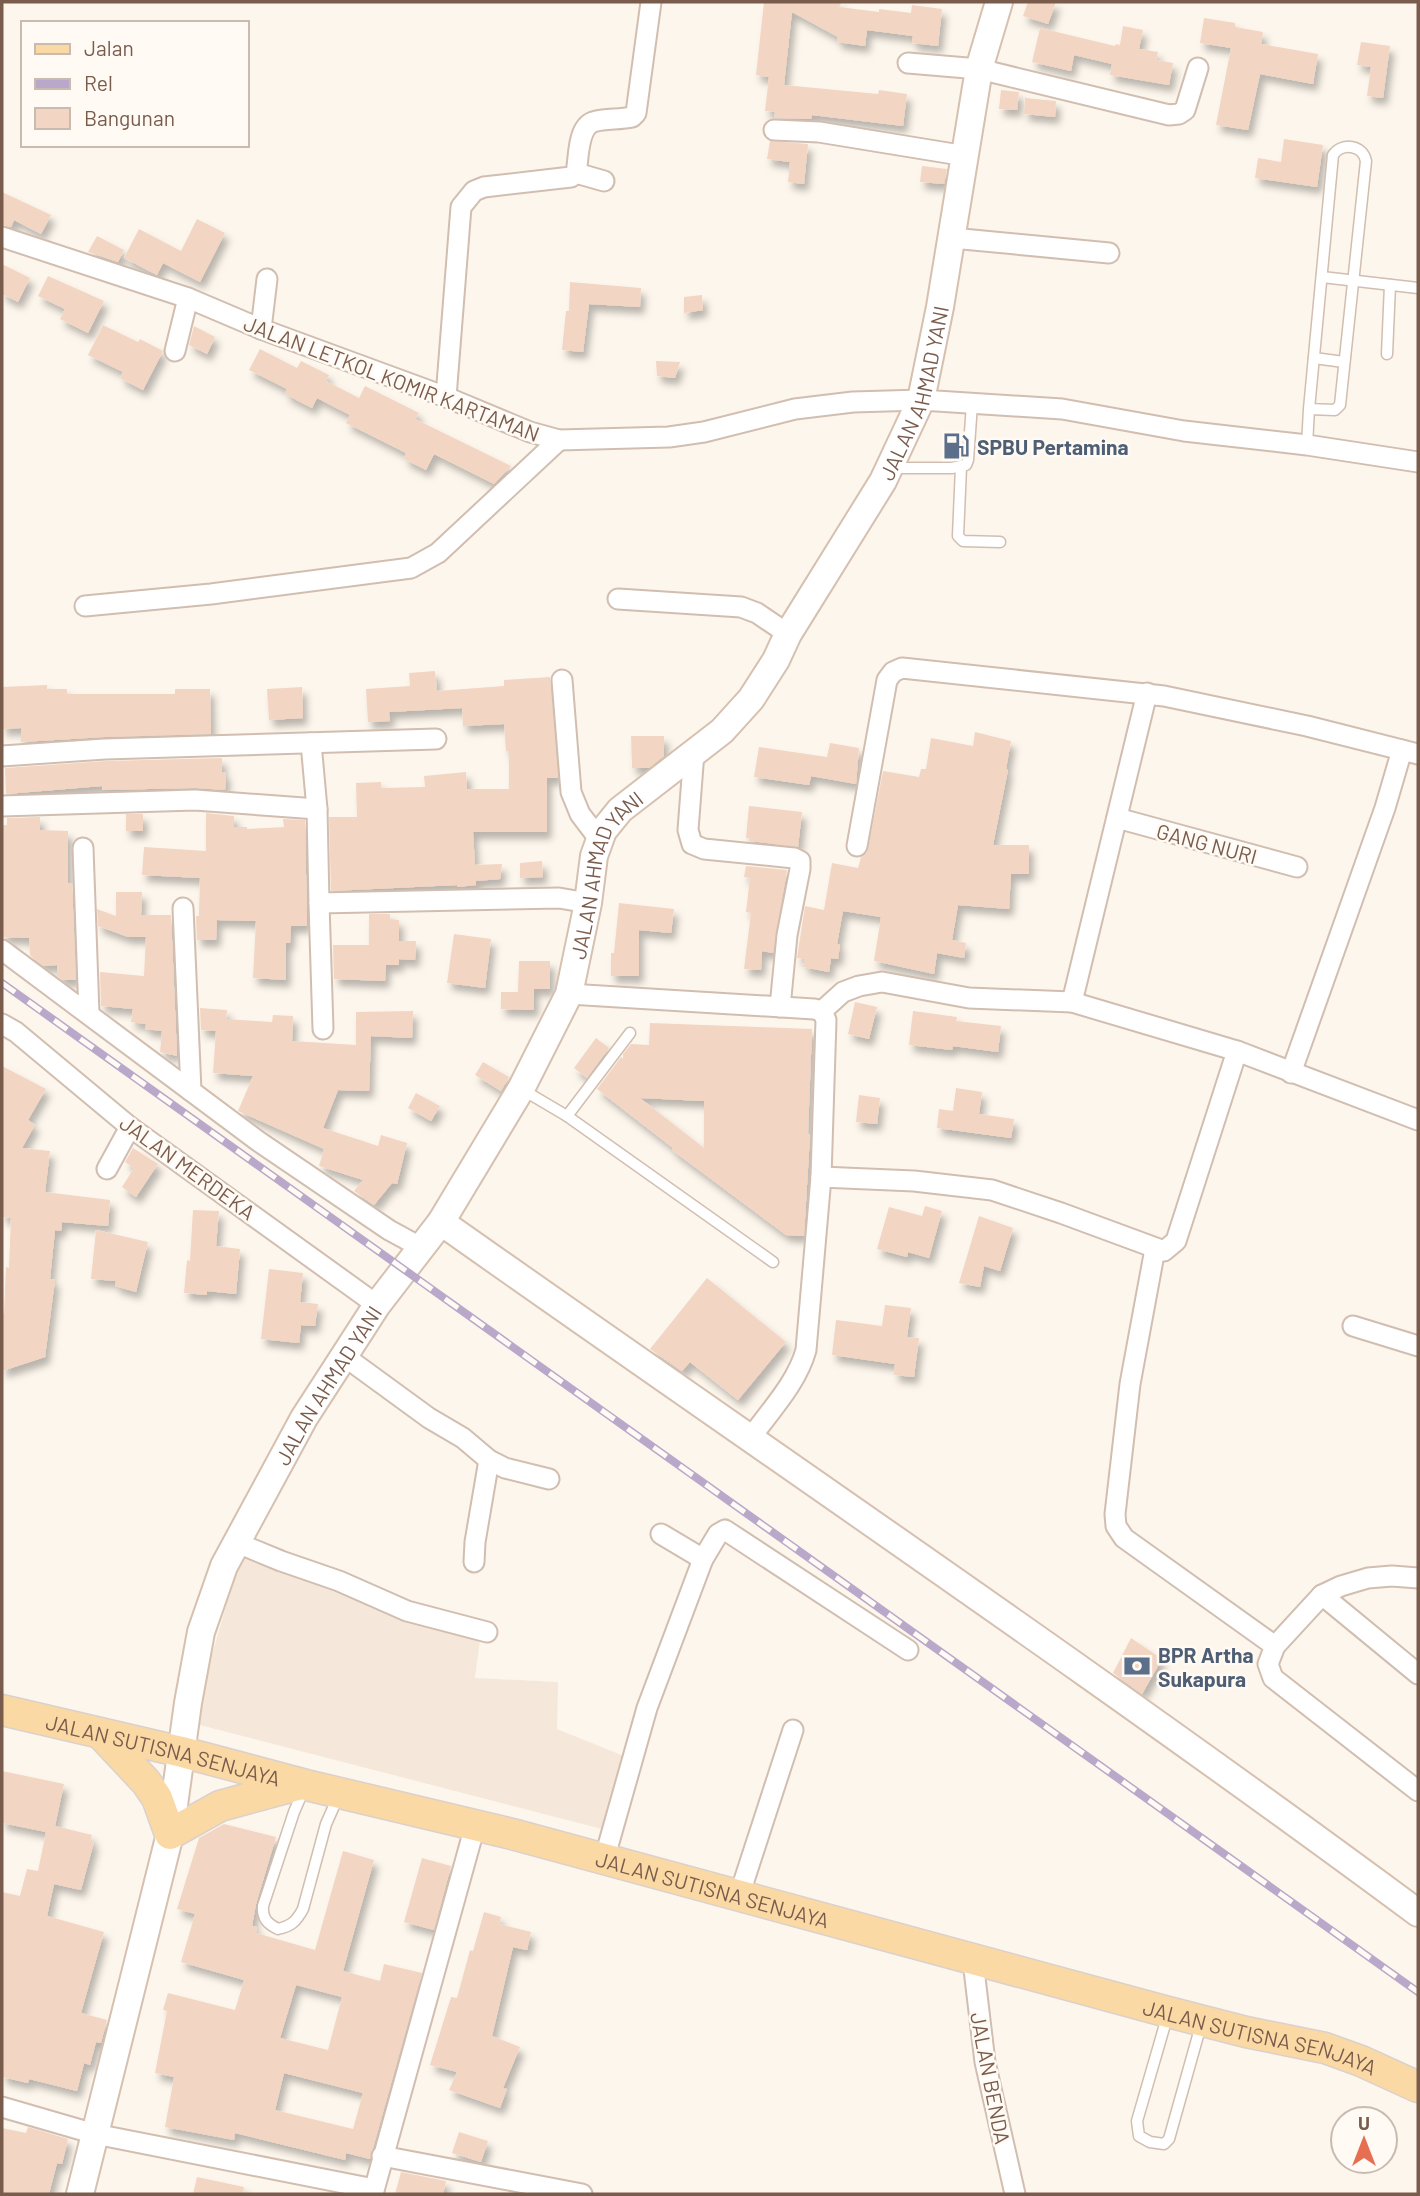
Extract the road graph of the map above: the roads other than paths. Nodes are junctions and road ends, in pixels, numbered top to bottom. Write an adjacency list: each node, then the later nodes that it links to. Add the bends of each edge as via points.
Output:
1 (651, 2): 8 (street, via 636,113 587,127)
2 (999, 2): 5 (street, JALAN AHMAD YANI)
3 (908, 63): 5 (street)
4 (1198, 68): 5 (street, via 1185,110 1169,115)
5 (979, 69): 7 (street, JALAN AHMAD YANI)
6 (774, 130): 7 (street, via 819,132)
7 (966, 156): 11 (street, JALAN AHMAD YANI)
8 (576, 173): 9 (street); 24 (street, via 484,187 474,191 461,207)
9 (604, 181)
10 (2, 237): 18 (street, JALAN LETKOL KOMIR KARTAMAN)
11 (952, 238): 12 (street); 25 (street, JALAN AHMAD YANI)
12 (1109, 253)
13 (1322, 277): 15 (lane); 15 (lane, via 1333,155 1350,147 1360,150 1366,161); 22 (lane)
14 (267, 279): 19 (street)
15 (1352, 279): 16 (lane); 23 (lane)
16 (1390, 285): 17 (lane); 21 (lane)
17 (1418, 288)
18 (188, 298): 19 (street, JALAN LETKOL KOMIR KARTAMAN); 20 (street)
19 (261, 329): 24 (street, JALAN LETKOL KOMIR KARTAMAN)
20 (175, 351)
21 (1387, 354)
22 (1314, 358): 23 (lane); 27 (lane)
23 (1344, 362): 27 (lane, via 1338,409)
24 (446, 397): 28 (street, JALAN LETKOL KOMIR KARTAMAN)
25 (921, 400): 26 (street, JALAN LETKOL KOMIR KARTAMAN); 28 (street, JALAN LETKOL KOMIR KARTAMAN, via 808,407 669,437); 32 (street, JALAN AHMAD YANI)
26 (972, 404): 29 (street, JALAN LETKOL KOMIR KARTAMAN, via 1062,409 1184,431); 31 (lane, via 968,460)
27 (1309, 409): 29 (lane)
28 (559, 440): 35 (street, via 438,553 411,568)
29 (1307, 445): 30 (street, JALAN LETKOL KOMIR KARTAMAN)
30 (1418, 462)
31 (961, 467): 32 (lane); 33 (lane, via 958,536 963,541)
32 (890, 468): 36 (street, JALAN AHMAD YANI)
33 (1000, 542)
34 (618, 599): 36 (street, via 741,607)
35 (85, 607)
36 (788, 634): 41 (street, JALAN AHMAD YANI, via 751,699 722,731)
37 (562, 680): 47 (street, via 571,792)
38 (1147, 693): 42 (street); 46 (street); 48 (street, via 908,667 895,670 886,686)
39 (436, 739): 40 (street)
40 (311, 743): 43 (street, via 105,748); 45 (street)
41 (694, 752): 47 (street, JALAN AHMAD YANI, via 620,810); 57 (street, via 688,830 692,844 800,861)
42 (1410, 752): 64 (street, via 1385,808)
43 (2, 756)
44 (2, 806): 45 (street, via 195,800)
45 (317, 809): 51 (street)
46 (1117, 818): 50 (street, GANG NURI); 56 (street)
47 (598, 839): 52 (street, JALAN AHMAD YANI)
48 (857, 846)
49 (83, 848): 59 (street)
50 (1297, 867)
51 (319, 903): 52 (street, via 559,898); 61 (street)
52 (588, 903): 55 (street, JALAN AHMAD YANI)
53 (183, 908): 66 (street)
54 (2, 950): 59 (street)
55 (569, 994): 57 (street); 65 (street, JALAN AHMAD YANI)
56 (1072, 1002): 58 (street, via 969,998 882,982 843,992); 63 (street)
57 (780, 1007): 58 (street)
58 (821, 1011): 71 (street, via 825,1020)
59 (89, 1014): 66 (street)
60 (2, 1024): 69 (street, JALAN MERDEKA)
61 (323, 1029)
62 (630, 1033): 67 (lane)
63 (1237, 1051): 64 (street); 74 (street, via 1176,1241 1165,1251)
64 (1292, 1073): 68 (street)
65 (522, 1089): 67 (lane); 72 (street, JALAN AHMAD YANI)
66 (191, 1091): 73 (street, via 258,1141)
67 (567, 1116): 75 (lane)
68 (1418, 1120)
69 (130, 1127): 70 (street); 76 (street, JALAN MERDEKA)
70 (107, 1169)
71 (821, 1177): 74 (street, via 992,1190); 80 (street, via 803,1361)
72 (441, 1222): 73 (street, JALAN AHMAD YANI); 80 (street)
73 (422, 1248): 76 (street, JALAN AHMAD YANI)
74 (1155, 1249): 90 (street, via 1129,1395 1116,1526 1124,1538)
75 (773, 1262)
76 (385, 1297): 79 (street, JALAN AHMAD YANI)
77 (1353, 1325): 78 (street)
78 (1418, 1346)
79 (344, 1356): 81 (street); 84 (street, JALAN AHMAD YANI)
80 (749, 1440): 104 (street)
81 (489, 1460): 82 (street); 86 (street)
82 (549, 1479)
83 (661, 1534): 85 (street)
84 (235, 1542): 89 (street, via 407,1611); 96 (street, JALAN AHMAD YANI, via 201,1632)
85 (703, 1559): 91 (street, via 725,1530); 102 (street, via 647,1708)
86 (474, 1562)
87 (1418, 1578): 88 (street, via 1368,1578)
88 (1322, 1595): 90 (street); 92 (street)
89 (487, 1632)
90 (1275, 1646): 98 (street, via 1268,1664 1273,1678)
91 (908, 1650)
92 (1418, 1674)
93 (2, 1710): 95 (main road, JALAN SUTISNA SENJAYA)
94 (793, 1730): 103 (street)
95 (101, 1733): 96 (main road, JALAN SUTISNA SENJAYA); 101 (main road, via 157,1798)
96 (182, 1752): 97 (main road, JALAN SUTISNA SENJAYA); 101 (street, JALAN AHMAD YANI)
97 (303, 1784): 99 (main road, JALAN SUTISNA SENJAYA); 99 (lane, via 264,1906 268,1924 278,1929 297,1921 303,1909); 101 (main road, via 220,1805)
98 (1418, 1791)
99 (339, 1793): 100 (main road, JALAN SUTISNA SENJAYA)
100 (475, 1826): 102 (main road, JALAN SUTISNA SENJAYA); 111 (street)
101 (170, 1834): 110 (street, JALAN AHMAD YANI)
102 (604, 1860): 103 (main road, JALAN SUTISNA SENJAYA)
103 (739, 1896): 105 (main road, JALAN SUTISNA SENJAYA)
104 (1415, 1905)
105 (973, 1961): 106 (main road, JALAN SUTISNA SENJAYA); 115 (street, JALAN BENDA, via 985,2062)
106 (1168, 2012): 107 (main road, JALAN SUTISNA SENJAYA); 107 (lane, via 1137,2121 1139,2136 1150,2143 1169,2140)
107 (1202, 2021): 108 (main road, JALAN SUTISNA SENJAYA, via 1325,2048)
108 (1418, 2087)
109 (2, 2107): 110 (street)
110 (95, 2134): 112 (street); 113 (street, JALAN AHMAD YANI)
111 (382, 2156): 112 (street); 114 (street)
112 (373, 2192)
113 (80, 2194)
114 (582, 2194)
115 (1015, 2194)

